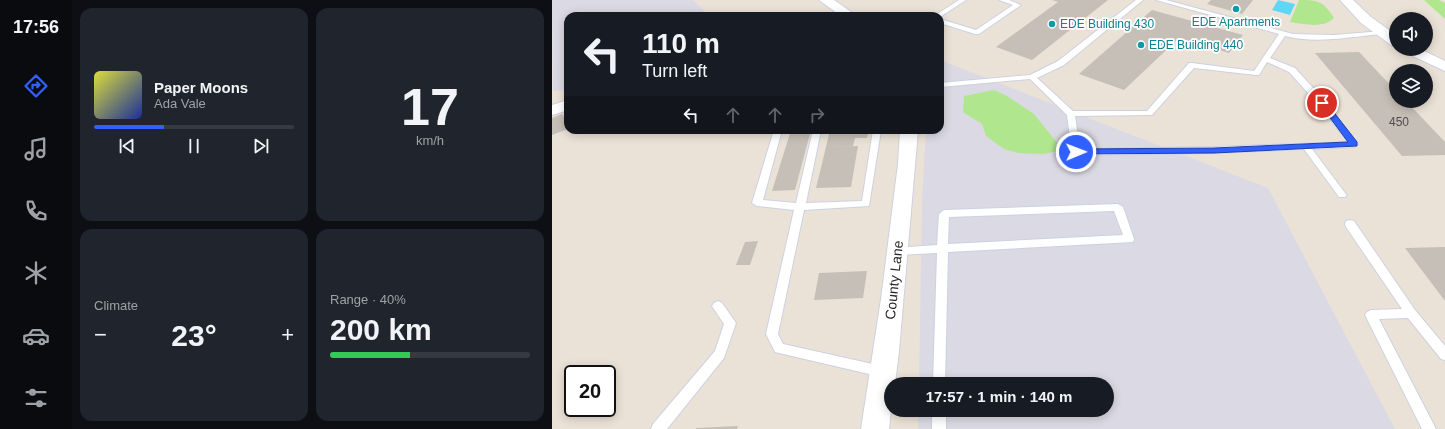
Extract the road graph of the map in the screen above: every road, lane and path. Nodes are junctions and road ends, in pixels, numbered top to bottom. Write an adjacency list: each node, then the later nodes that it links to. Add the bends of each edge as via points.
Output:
1 (825, 0): 7 (street)
2 (963, 0): 8 (lane)
3 (1002, 0): 9 (lane, via 1018,5 977,33)
4 (1140, 0): 16 (lane, via 1061,63)
5 (1159, 0): 11 (lane)
6 (1346, 0): 10 (street)
7 (843, 12)
8 (944, 12)
9 (944, 21)
10 (1381, 32): 11 (lane, via 1334,38 1293,36); 12 (street)
11 (1283, 33): 14 (lane)
12 (1389, 37)
13 (1423, 56): 15 (street)
14 (1266, 59): 20 (lane, via 1256,73 1192,65 1149,113); 25 (lane, via 1292,70 1354,144)
15 (1445, 67)
16 (1032, 76): 17 (lane); 20 (lane)
17 (944, 85)
18 (564, 106): 19 (street)
19 (552, 110)
20 (1071, 114): 25 (lane, via 1076,152)
21 (777, 134): 27 (lane, via 757,203)
22 (816, 134): 27 (lane)
23 (877, 134): 27 (lane, via 866,204)
24 (909, 134): 30 (street, County Lane, via 909,156)
25 (1306, 146): 26 (lane)
26 (1342, 195)
27 (800, 207): 34 (lane, via 772,334 779,348)
28 (1350, 224): 32 (lane)
29 (942, 249): 29 (lane, via 966,248 1129,239 1118,207 944,214); 30 (lane); 35 (lane)
30 (898, 251): 34 (street, County Lane)
31 (718, 306): 37 (lane, via 730,323 720,354)
32 (1411, 313): 33 (lane); 40 (lane, via 1370,315)
33 (1445, 355)
34 (884, 372): 38 (street, County Lane)
35 (939, 377)
36 (939, 417): 39 (lane)
37 (658, 429)
38 (875, 429)
39 (939, 429)
40 (1429, 429)

